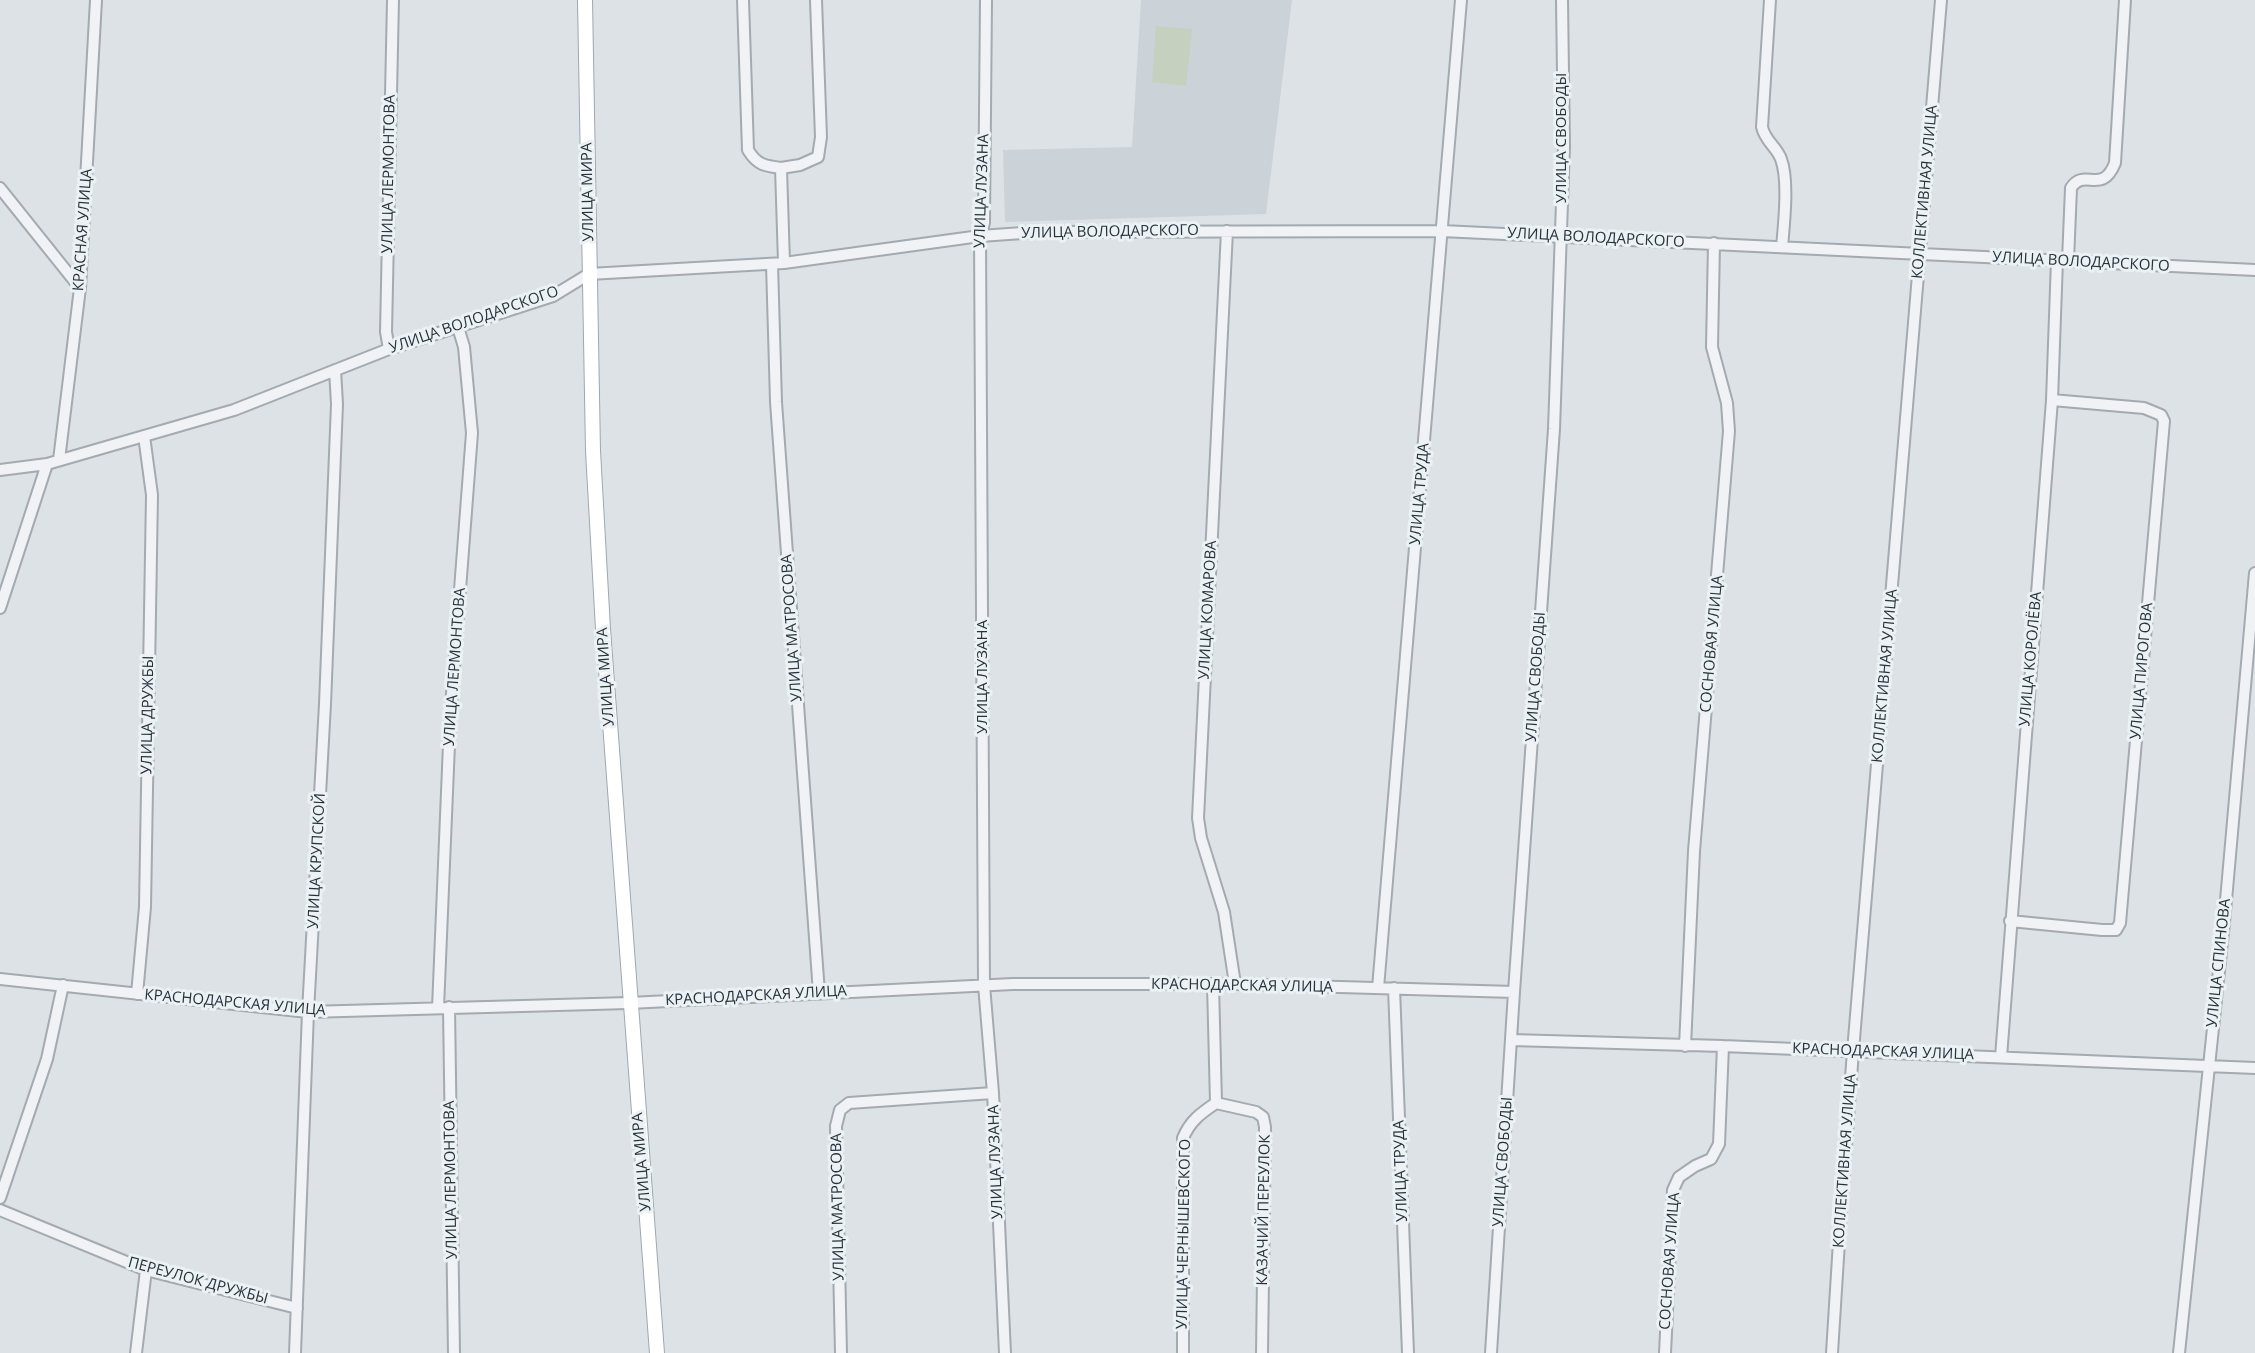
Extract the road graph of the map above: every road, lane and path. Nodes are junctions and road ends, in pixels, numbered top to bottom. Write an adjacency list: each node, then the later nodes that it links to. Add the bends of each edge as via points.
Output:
1 (96, 0): 26 (street, КРАСНАЯ УЛИЦА)
2 (393, 0): 28 (street, УЛИЦА ЛЕРМОНТОВА, via 386,332)
3 (585, 0): 25 (main road, УЛИЦА МИРА)
4 (743, 0): 12 (street, via 748,150 755,161)
5 (816, 0): 12 (street, via 821,137 818,157)
6 (986, 0): 16 (street, УЛИЦА ЛУЗАНА, via 984,223)
7 (1461, 0): 15 (street, УЛИЦА ТРУДА)
8 (1562, 0): 17 (street, УЛИЦА СВОБОДЫ)
9 (1770, 0): 19 (street, via 1762,127 1784,166)
10 (1941, 0): 20 (street, КОЛЛЕКТИВНАЯ УЛИЦА)
11 (2125, 0): 21 (street, УЛИЦА КОРОЛЁВА, via 2115,162 2111,174 2102,180 2080,180 2071,188)
12 (781, 168): 22 (street)
13 (0, 188): 26 (street)
14 (1227, 231): 15 (street, УЛИЦА ВОЛОДАРСКОГО); 16 (street, УЛИЦА ВОЛОДАРСКОГО); 40 (street, УЛИЦА КОМАРОВА, via 1197,818 1224,912)
15 (1442, 231): 17 (street, УЛИЦА ВОЛОДАРСКОГО); 43 (street, УЛИЦА ТРУДА)
16 (980, 236): 22 (street, УЛИЦА ВОЛОДАРСКОГО); 42 (street, УЛИЦА ЛУЗАНА)
17 (1562, 237): 18 (street, УЛИЦА ВОЛОДАРСКОГО); 45 (street, УЛИЦА СВОБОДЫ, via 1554,429)
18 (1714, 243): 19 (street, УЛИЦА ВОЛОДАРСКОГО); 52 (street, СОСНОВАЯ УЛИЦА, via 1712,347 1727,403 1729,431 1694,851)
19 (1782, 247): 20 (street, УЛИЦА ВОЛОДАРСКОГО)
20 (1920, 255): 21 (street, УЛИЦА ВОЛОДАРСКОГО); 54 (street, КОЛЛЕКТИВНАЯ УЛИЦА)
21 (2062, 261): 24 (street, УЛИЦА ВОЛОДАРСКОГО); 30 (street, УЛИЦА КОРОЛЁВА)
22 (784, 263): 23 (street, УЛИЦА ВОЛОДАРСКОГО)
23 (772, 264): 25 (street, УЛИЦА ВОЛОДАРСКОГО); 46 (street, УЛИЦА МАТРОСОВА, via 776,402)
24 (2255, 270)
25 (589, 274): 27 (street, УЛИЦА ВОЛОДАРСКОГО, via 553,296); 48 (main road, УЛИЦА МИРА, via 593,451)
26 (80, 288): 32 (street, КРАСНАЯ УЛИЦА)
27 (458, 327): 28 (street, УЛИЦА ВОЛОДАРСКОГО); 49 (street, УЛИЦА ЛЕРМОНТОВА, via 464,347 472,433 450,720)
28 (389, 349): 29 (street, УЛИЦА ВОЛОДАРСКОГО)
29 (335, 370): 31 (street, УЛИЦА ВОЛОДАРСКОГО, via 234,410); 50 (street, УЛИЦА КРУПСКОЙ, via 326,681)
30 (2052, 400): 37 (street, УЛИЦА КОРОЛЁВА); 37 (street, УЛИЦА ПИРОГОВА, via 2144,408 2161,415 2164,421 2120,923 2116,930 2102,930)
31 (144, 436): 32 (street, УЛИЦА ВОЛОДАРСКОГО); 47 (street, УЛИЦА ДРУЖБЫ, via 152,495 145,907)
32 (59, 460): 33 (street, УЛИЦА ВОЛОДАРСКОГО)
33 (47, 464): 34 (street, УЛИЦА ВОЛОДАРСКОГО); 36 (street)
34 (0, 470)
35 (2255, 573): 56 (street, УЛИЦА СПИНОВА)
36 (0, 608)
37 (2010, 921): 55 (street, УЛИЦА КОРОЛЁВА)
38 (0, 979): 41 (street, КРАСНОДАРСКАЯ УЛИЦА)
39 (1213, 984): 40 (street, КРАСНОДАРСКАЯ УЛИЦА); 42 (street, КРАСНОДАРСКАЯ УЛИЦА); 59 (street)
40 (1235, 984): 43 (street, КРАСНОДАРСКАЯ УЛИЦА)
41 (63, 985): 47 (street, КРАСНОДАРСКАЯ УЛИЦА); 60 (street, via 47,1059)
42 (984, 985): 46 (street, КРАСНОДАРСКАЯ УЛИЦА); 58 (street, УЛИЦА ЛУЗАНА)
43 (1378, 988): 44 (street, КРАСНОДАРСКАЯ УЛИЦА)
44 (1395, 988): 45 (street, КРАСНОДАРСКАЯ УЛИЦА); 72 (street, УЛИЦА ТРУДА)
45 (1514, 992): 51 (street, УЛИЦА СВОБОДЫ)
46 (819, 993): 48 (street, КРАСНОДАРСКАЯ УЛИЦА)
47 (137, 994): 50 (street, КРАСНОДАРСКАЯ УЛИЦА)
48 (629, 1003): 49 (street, КРАСНОДАРСКАЯ УЛИЦА); 67 (main road, УЛИЦА МИРА)
49 (443, 1008): 50 (street, КРАСНОДАРСКАЯ УЛИЦА); 66 (street, УЛИЦА ЛЕРМОНТОВА)
50 (308, 1012): 63 (street, УЛИЦА КРУПСКОЙ)
51 (1511, 1040): 52 (street, КРАСНОДАРСКАЯ УЛИЦА); 73 (street, УЛИЦА СВОБОДЫ)
52 (1685, 1046): 53 (street, КРАСНОДАРСКАЯ УЛИЦА)
53 (1723, 1046): 54 (street, КРАСНОДАРСКАЯ УЛИЦА); 74 (street, СОСНОВАЯ УЛИЦА, via 1719,1144 1711,1159 1679,1177 1673,1190)
54 (1853, 1051): 55 (street, КРАСНОДАРСКАЯ УЛИЦА); 75 (street, КОЛЛЕКТИВНАЯ УЛИЦА)
55 (2001, 1057): 56 (street, КРАСНОДАРСКАЯ УЛИЦА)
56 (2208, 1066): 57 (street, КРАСНОДАРСКАЯ УЛИЦА); 76 (street, УЛИЦА СПИНОВА)
57 (2255, 1068)
58 (993, 1093): 68 (street, УЛИЦА МАТРОСОВА, via 849,1103 840,1110 836,1126); 69 (street, УЛИЦА ЛУЗАНА)
59 (1216, 1102): 70 (street, УЛИЦА ЧЕРНЫШЕВСКОГО, via 1193,1119 1183,1138); 71 (street, КАЗАЧИЙ ПЕРЕУЛОК, via 1263,1117)
60 (0, 1198)
61 (0, 1210): 62 (street, ПЕРЕУЛОК ДРУЖБЫ)
62 (146, 1270): 63 (street, ПЕРЕУЛОК ДРУЖБЫ); 64 (street)
63 (297, 1308): 65 (street, УЛИЦА КРУПСКОЙ)
64 (136, 1353)
65 (295, 1353)
66 (454, 1353)
67 (657, 1353)
68 (840, 1353)
69 (1005, 1353)
70 (1183, 1353)
71 (1262, 1353)
72 (1408, 1353)
73 (1491, 1353)
74 (1665, 1353)
75 (1833, 1353)
76 (2179, 1353)

